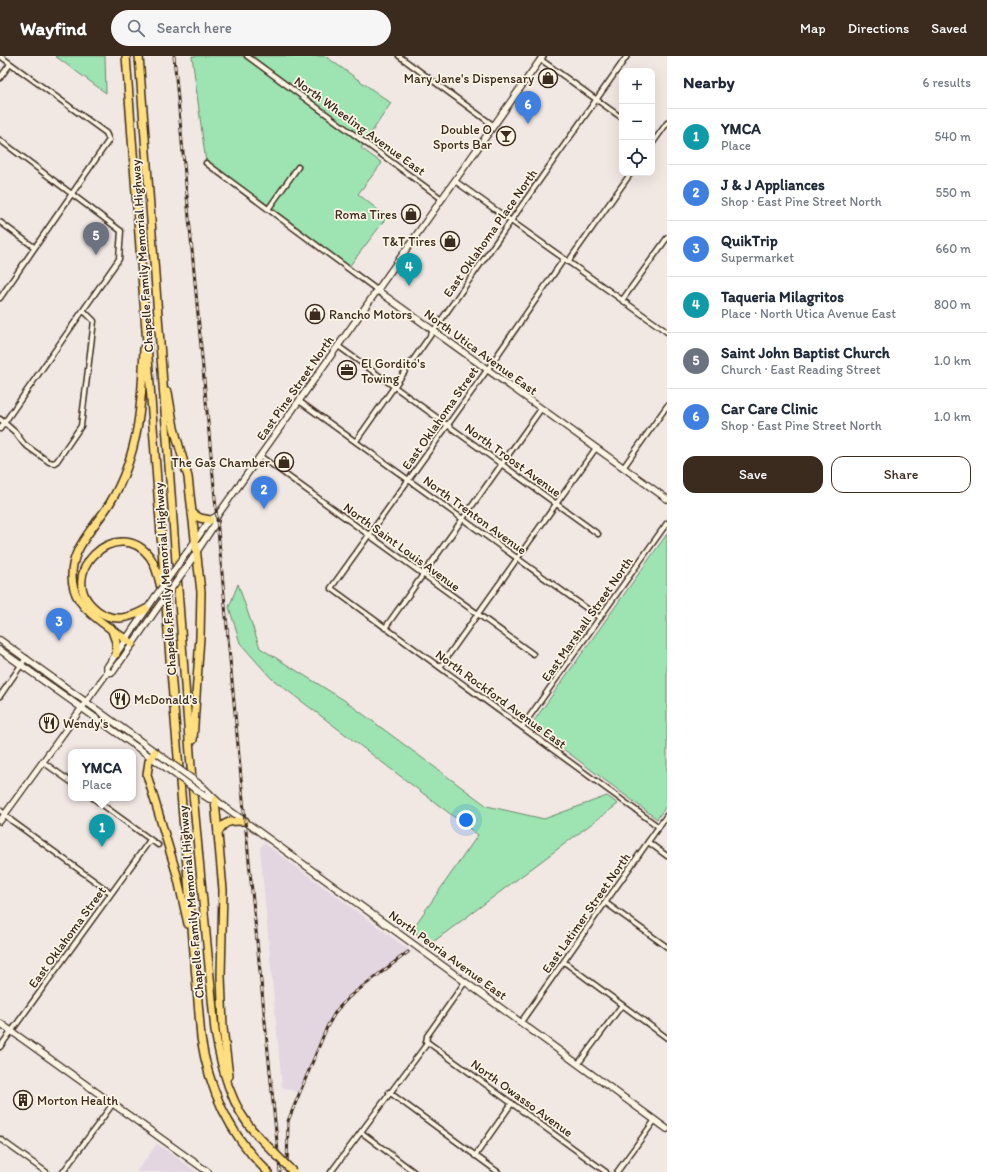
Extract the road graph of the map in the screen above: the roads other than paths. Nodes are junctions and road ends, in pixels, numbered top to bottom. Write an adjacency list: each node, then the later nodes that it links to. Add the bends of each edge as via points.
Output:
1 (0, 56): 8 (street)
2 (126, 56): 33 (highway, Chapelle Family Memorial Highway)
3 (140, 56): 37 (highway, Chapelle Family Memorial Highway)
4 (247, 56): 21 (street, North Wheeling Avenue East)
5 (398, 56): 13 (street)
6 (627, 56): 10 (street, East Oklahoma Place North)
7 (541, 58): 10 (street); 13 (main road, East Pine Street North)
8 (10, 64): 9 (street); 20 (street, via 106,133 109,138)
9 (0, 78)
10 (596, 100): 11 (street); 24 (street, East Oklahoma Place North)
11 (619, 116)
12 (667, 123): 15 (street)
13 (493, 125): 19 (main road, East Pine Street North)
14 (0, 140): 20 (street)
15 (654, 140)
16 (206, 163): 22 (street, North Utica Avenue East)
17 (298, 167): 22 (street)
18 (629, 176): 28 (street)
19 (455, 181): 21 (main road, East Pine Street North); 24 (street)
20 (73, 193): 26 (street); 32 (street, via 121,231 119,259)
21 (442, 199): 29 (main road, East Pine Street North)
22 (269, 208): 29 (street, North Utica Avenue East)
23 (0, 222): 26 (street)
24 (511, 222): 27 (street); 34 (street, East Oklahoma Place North)
25 (667, 238): 31 (street)
26 (34, 247): 30 (street)
27 (564, 259): 28 (street); 38 (street, East Oklahoma Street)
28 (568, 262): 31 (street)
29 (377, 290): 34 (main road, North Utica Avenue East); 36 (main road, East Pine Street North)
30 (0, 298)
31 (623, 299): 35 (street)
32 (84, 311): 44 (street); 44 (street, via 94,321 81,429 57,461 52,463 24,444 15,432)
33 (145, 311): 66 (highway, Chapelle Family Memorial Highway); 70 (highway, via 142,401 135,444 118,487 79,547 72,569 73,585 79,600 88,611)
34 (433, 331): 38 (main road, North Utica Avenue East); 39 (street, East Oklahoma Place North)
35 (667, 332)
36 (338, 346): 39 (street, North Troost Avenue); 40 (main road, East Pine Street North)
37 (161, 356): 55 (highway, via 174,428 188,478); 88 (highway, Chapelle Family Memorial Highway)
38 (487, 369): 42 (main road, North Utica Avenue East); 45 (street, East Oklahoma Street)
39 (394, 387): 45 (street, North Troost Avenue); 47 (street, East Oklahoma Place North)
40 (299, 401): 47 (street, North Trenton Avenue); 49 (main road, East Pine Street North)
41 (667, 406): 51 (street)
42 (541, 409): 48 (main road, North Utica Avenue East); 50 (street)
43 (0, 419): 44 (street)
44 (4, 424): 46 (street)
45 (448, 425): 50 (street, North Troost Avenue); 52 (street, East Oklahoma Street)
46 (0, 429)
47 (356, 441): 52 (street, North Trenton Avenue)
48 (596, 448): 51 (main road, North Utica Avenue East); 54 (street)
49 (260, 456): 56 (main road, East Pine Street North); 60 (street, North Saint Louis Avenue)
50 (501, 464): 54 (street, North Troost Avenue); 57 (street)
51 (623, 468): 53 (main road, North Utica Avenue East)
52 (409, 480): 57 (street, North Trenton Avenue); 60 (street, East Oklahoma Street)
53 (667, 499)
54 (555, 504): 59 (street, North Troost Avenue); 63 (street)
55 (192, 513): 56 (highway, via 200,518); 61 (highway)
56 (214, 518): 61 (main road, East Pine Street North); 62 (main road, East Pine Street North, via 216,524)
57 (462, 519): 63 (street, North Trenton Avenue); 64 (street)
58 (667, 523): 69 (street, East Marshall Street North)
59 (598, 534)
60 (369, 535): 64 (street, North Saint Louis Avenue); 65 (street, East Oklahoma Street)
61 (195, 541): 62 (highway); 67 (main road, East Pine Street North, bridge)
62 (197, 552): 74 (main road, East Pine Street North, bridge); 88 (highway, via 201,617)
63 (516, 558): 68 (street); 69 (street, North Trenton Avenue)
64 (424, 574): 68 (street, North Saint Louis Avenue); 71 (street)
65 (331, 588): 71 (street, North Rockford Avenue East)
66 (166, 608): 67 (highway, via 156,569 142,550 128,544 116,543 96,552 86,564 82,578 85,594 92,606 103,614 117,618 132,617); 105 (highway, Chapelle Family Memorial Highway, via 190,896)
67 (146, 610): 72 (main road, East Pine Street North)
68 (477, 613): 77 (street, North Saint Louis Avenue); 80 (street)
69 (600, 618): 85 (street, East Marshall Street North)
70 (111, 628): 72 (highway); 76 (highway, via 116,642)
71 (385, 628): 80 (street, North Rockford Avenue East)
72 (126, 639): 74 (highway); 76 (main road, East Pine Street North)
73 (0, 640): 78 (main road, North Peoria Avenue East)
74 (132, 644): 81 (main road, East Pine Street North, via 113,672)
75 (0, 650): 79 (main road, North Peoria Avenue East)
76 (116, 654): 81 (main road, East Pine Street North, via 107,667)
77 (533, 654)
78 (26, 658): 79 (street); 83 (main road, North Peoria Avenue East)
79 (22, 666): 82 (street); 84 (main road, North Peoria Avenue East)
80 (440, 667): 85 (street, North Rockford Avenue East)
81 (107, 673): 83 (main road, East Pine Street North)
82 (0, 696)
83 (87, 702): 84 (main road, East Pine Street North); 86 (main road, North Peoria Avenue East)
84 (82, 709): 86 (main road, North Peoria Avenue East); 87 (main road, East Pine Street North)
85 (522, 727): 96 (street, North Rockford Avenue East)
86 (153, 755): 90 (main road, North Peoria Avenue East, bridge, via 203,795); 90 (main road, North Peoria Avenue East, bridge, via 168,761 213,794); 105 (highway, via 147,768 147,775 181,889)
87 (43, 762): 89 (street); 92 (main road, East Pine Street North)
88 (192, 774): 117 (highway, Chapelle Family Memorial Highway, via 216,1031 221,1063)
89 (68, 780)
90 (216, 800): 95 (main road, North Peoria Avenue East); 97 (highway)
91 (97, 801): 98 (street)
92 (2, 813): 94 (main road, East Pine Street North); 102 (street)
93 (667, 815): 96 (street, East Latimer Street North)
94 (0, 821)
95 (244, 821): 97 (highway, via 227,822); 107 (main road, North Peoria Avenue East)
96 (658, 827): 99 (street, East Latimer Street North)
97 (218, 833): 117 (highway, via 223,890 223,1028)
98 (150, 840): 100 (street); 102 (street, East Oklahoma Street)
99 (648, 842): 101 (street); 103 (street, East Latimer Street North)
100 (158, 845)
101 (667, 856)
102 (111, 894): 111 (street, East Oklahoma Street)
103 (606, 902): 104 (street); 106 (street, East Latimer Street North)
104 (667, 947)
105 (192, 949): 128 (highway, Chapelle Family Memorial Highway, via 201,1038 208,1072 226,1118 243,1146)
106 (564, 962): 108 (street); 109 (street, East Latimer Street North)
107 (465, 982): 109 (main road, North Peoria Avenue East); 113 (street)
108 (622, 1005): 112 (street); 115 (street)
109 (521, 1022): 115 (main road, North Peoria Avenue East)
110 (0, 1023): 111 (main road)
111 (11, 1031): 114 (street, East Oklahoma Street); 119 (main road)
112 (667, 1038)
113 (426, 1041): 116 (street, via 426,1045); 118 (street, North Owasso Avenue)
114 (0, 1047)
115 (578, 1064): 120 (main road, North Peoria Avenue East)
116 (389, 1092): 122 (street); 124 (street)
117 (232, 1094): 129 (highway, Chapelle Family Memorial Highway, bridge, via 250,1128)
118 (512, 1103): 124 (street); 133 (street, North Owasso Avenue)
119 (112, 1104): 126 (street); 127 (main road)
120 (655, 1120): 121 (main road, North Peoria Avenue East); 134 (street)
121 (667, 1129)
122 (361, 1132): 130 (street); 131 (street)
123 (0, 1139): 125 (street)
124 (475, 1156): 132 (street)
125 (46, 1172)
126 (63, 1172)
127 (207, 1172)
128 (268, 1172)
129 (293, 1172)
130 (332, 1172)
131 (414, 1172)
132 (498, 1172)
133 (606, 1172)
134 (617, 1172)

